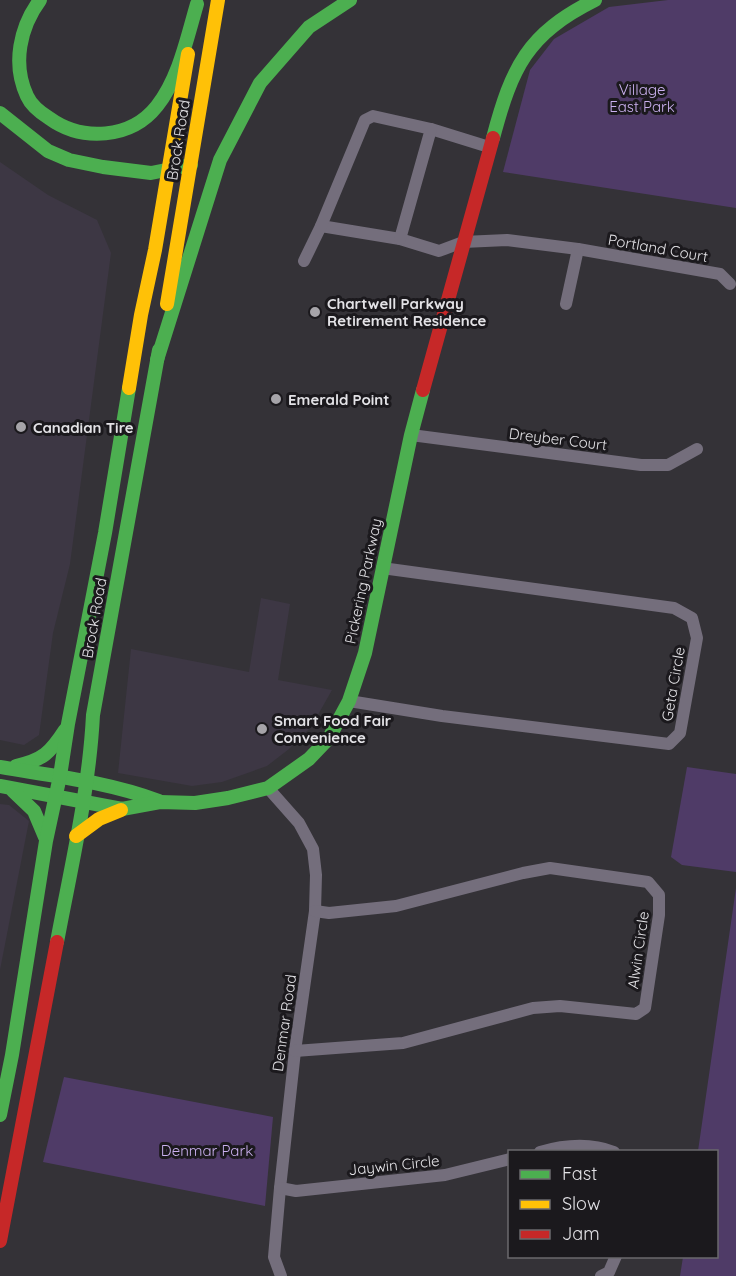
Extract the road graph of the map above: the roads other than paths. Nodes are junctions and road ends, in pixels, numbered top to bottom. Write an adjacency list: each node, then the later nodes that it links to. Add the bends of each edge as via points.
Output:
1 (40, 0): 4 (main road, via 21,35 20,66 27,97 47,117 70,129 93,134 134,128 157,106 171,83)
2 (350, 0): 18 (main road, via 309,27 260,83 220,160)
3 (595, 0): 8 (main road, Pickering Parkway, via 545,31 520,61)
4 (197, 2): 10 (main road, Brock Road)
5 (217, 2): 9 (main road, Brock Road)
6 (0, 113): 10 (main road, via 48,151 69,160 151,173)
7 (430, 129): 8 (street); 11 (street, via 373,116 365,120); 12 (street)
8 (489, 147): 13 (main road, Pickering Parkway)
9 (191, 165): 10 (main road); 18 (main road, Brock Road)
10 (169, 170): 23 (main road, Brock Road)
11 (321, 226): 12 (street); 15 (street)
12 (400, 239): 13 (street, via 439,251)
13 (463, 242): 14 (street, Portland Court, via 507,240); 19 (main road, Pickering Parkway)
14 (578, 249): 16 (street, Portland Court, via 720,274); 17 (street)
15 (304, 261)
16 (730, 284)
17 (566, 304)
18 (157, 360): 28 (main road, Brock Road, via 93,715)
19 (411, 435): 20 (street, Dreyber Court, via 641,465 668,465); 21 (main road, Pickering Parkway)
20 (697, 449)
21 (382, 568): 22 (main road, Pickering Parkway, via 365,653); 22 (street, Geta Circle, via 674,608 692,618 697,638 680,733 669,744)
22 (350, 701): 27 (main road, Pickering Parkway, via 329,738 309,759)
23 (68, 724): 24 (main road, via 51,752 37,762); 25 (main road, Brock Road)
24 (2, 767): 25 (main road, Pickering Parkway)
25 (60, 776): 28 (main road, Pickering Parkway); 29 (main road, Brock Road)
26 (5, 788): 29 (main road, Pickering Parkway); 33 (main road, via 30,802)
27 (268, 788): 30 (main road, Pickering Parkway, via 195,803); 34 (street, Denmar Road, via 299,823 313,849)
28 (84, 792): 29 (main road, Pickering Parkway); 30 (main road, Pickering Parkway, via 127,789); 31 (main road, Pickering Parkway); 32 (main road, Brock Road)
29 (56, 798): 33 (main road, Brock Road)
30 (160, 801): 31 (main road, Pickering Parkway)
31 (122, 809): 32 (main road, via 99,819)
32 (76, 836): 37 (main road, Brock Road)
33 (46, 841): 36 (main road, Brock Road)
34 (315, 911): 35 (street, Denmar Road); 35 (street, Alwin Circle, via 396,906 550,868 648,882 659,896 645,1008 636,1014 560,1006 533,1008 403,1043)
35 (295, 1051): 42 (street, Denmar Road)
36 (12, 1055): 37 (main road); 38 (main road, Brock Road)
37 (35, 1060): 43 (main road, Brock Road)
38 (0, 1115)
39 (547, 1150): 40 (street, via 561,1146)
40 (609, 1150)
41 (508, 1159): 42 (street, Jaywin Circle, via 445,1175 296,1191)
42 (280, 1188): 45 (street, Denmar Road, via 274,1257)
43 (0, 1241)
44 (616, 1258): 46 (street, via 609,1272)
45 (281, 1276)
46 (601, 1276)

